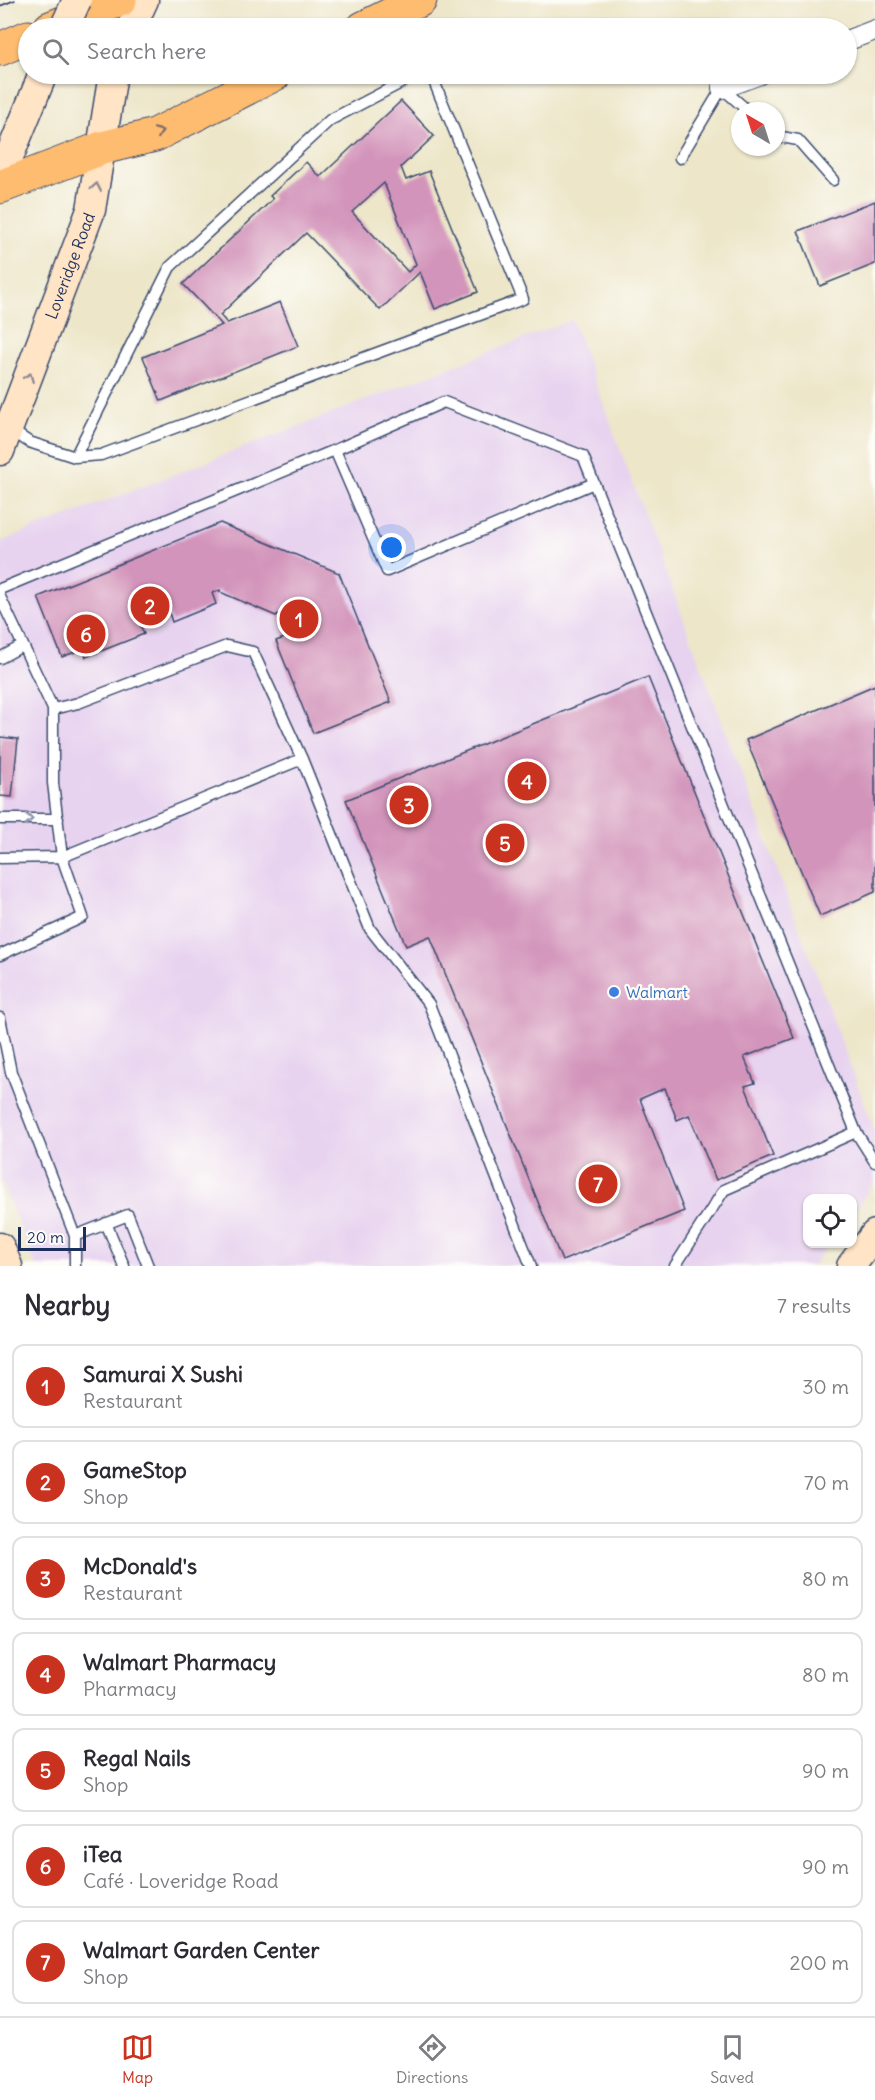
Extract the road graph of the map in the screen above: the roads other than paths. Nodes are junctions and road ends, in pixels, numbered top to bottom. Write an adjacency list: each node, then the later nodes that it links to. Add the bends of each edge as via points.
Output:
1 (77, 0): 5 (main road, bridge)
2 (120, 0): 6 (highway)
3 (144, 0): 7 (main road)
4 (420, 0): 8 (highway)
5 (69, 18)
6 (75, 18)
7 (136, 18)
8 (383, 18)
9 (875, 30): 10 (street)
10 (857, 36)
11 (18, 41): 12 (highway)
12 (0, 49)
13 (38, 84): 24 (main road)
14 (112, 84): 22 (main road, Loveridge Road)
15 (255, 84): 22 (highway, one-way to 15, via 155,135)
16 (399, 84): 29 (lane, via 330,120 170,267)
17 (435, 84): 29 (lane, via 523,298 101,455)
18 (733, 84): 19 (street)
19 (722, 88): 20 (lane); 23 (lane)
20 (738, 102)
21 (785, 138): 25 (lane, via 798,140)
22 (102, 148): 26 (highway); 27 (main road, Loveridge Road, one-way to 22, via 92,210)
23 (680, 158)
24 (0, 178)
25 (833, 180)
26 (0, 187)
27 (4, 440): 29 (lane, via 29,442)
28 (335, 450): 30 (lane, via 444,402 583,456); 30 (lane, via 387,571); 31 (lane)
29 (75, 457)
30 (594, 483): 43 (lane)
31 (0, 589)
32 (0, 597): 33 (lane)
33 (22, 646): 34 (lane); 35 (lane)
34 (0, 658)
35 (53, 710): 36 (lane, via 227,646 253,652); 38 (lane, via 53,783)
36 (302, 759): 39 (lane); 53 (lane, via 370,929 429,1004)
37 (0, 819): 38 (lane, one-way to 38)
38 (58, 819): 39 (lane)
39 (62, 857): 40 (lane); 41 (lane, via 83,917)
40 (0, 858)
41 (0, 955)
42 (0, 1018): 47 (lane, via 12,1072)
43 (855, 1132): 44 (lane); 54 (lane, via 724,1190)
44 (875, 1162)
45 (106, 1223): 47 (lane); 51 (lane); 52 (lane, via 128,1215)
46 (875, 1234): 55 (main road)
47 (75, 1236): 50 (lane)
48 (0, 1247): 49 (main road)
49 (8, 1266)
50 (75, 1266)
51 (124, 1266)
52 (148, 1266)
53 (531, 1266)
54 (675, 1266)
55 (851, 1266)

